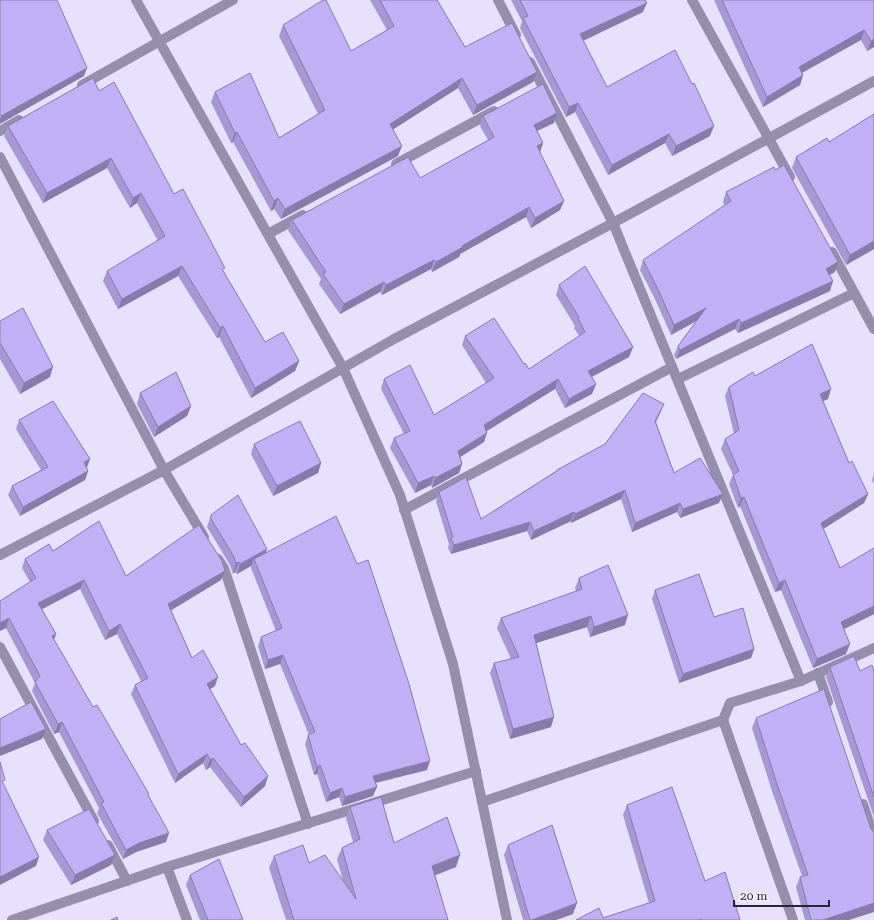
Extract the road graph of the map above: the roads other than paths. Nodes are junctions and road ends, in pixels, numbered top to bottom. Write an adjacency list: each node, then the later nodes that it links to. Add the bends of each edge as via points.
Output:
1 (136, 0): 5 (street)
2 (232, 0): 5 (street)
3 (498, 0): 6 (street)
4 (692, 0): 13 (street)
5 (159, 42): 9 (street); 19 (street)
6 (520, 42)
7 (527, 56): 18 (street, via 538,87)
8 (874, 81): 13 (street)
9 (76, 88)
10 (501, 107): 15 (street)
11 (28, 116): 12 (street)
12 (0, 131)
13 (769, 139): 16 (street); 18 (street)
14 (0, 157): 26 (street)
15 (384, 170)
16 (795, 186)
17 (309, 212): 19 (street)
18 (613, 223): 23 (street); 24 (street)
19 (268, 234): 24 (street)
20 (828, 246): 21 (street)
21 (854, 293): 22 (street); 25 (street)
22 (874, 329)
23 (672, 366): 25 (street); 27 (street)
24 (343, 368): 26 (street); 27 (street, via 400,494)
25 (678, 379): 32 (street)
26 (164, 470): 28 (street); 38 (street, via 224,568)
27 (404, 510): 35 (street, via 453,664)
28 (0, 555)
29 (0, 647): 41 (street)
30 (874, 648): 31 (street)
31 (818, 673): 32 (street); 33 (street)
32 (801, 681): 34 (street, via 730,703)
33 (830, 710)
34 (723, 720): 37 (street); 45 (street)
35 (476, 771): 37 (street); 38 (street)
36 (859, 792): 39 (street)
37 (482, 802): 44 (street)
38 (308, 824): 40 (street)
39 (874, 837)
40 (167, 867): 41 (street); 43 (street)
41 (127, 880): 42 (street)
42 (12, 920)
43 (187, 920)
44 (507, 920)
45 (793, 920)

